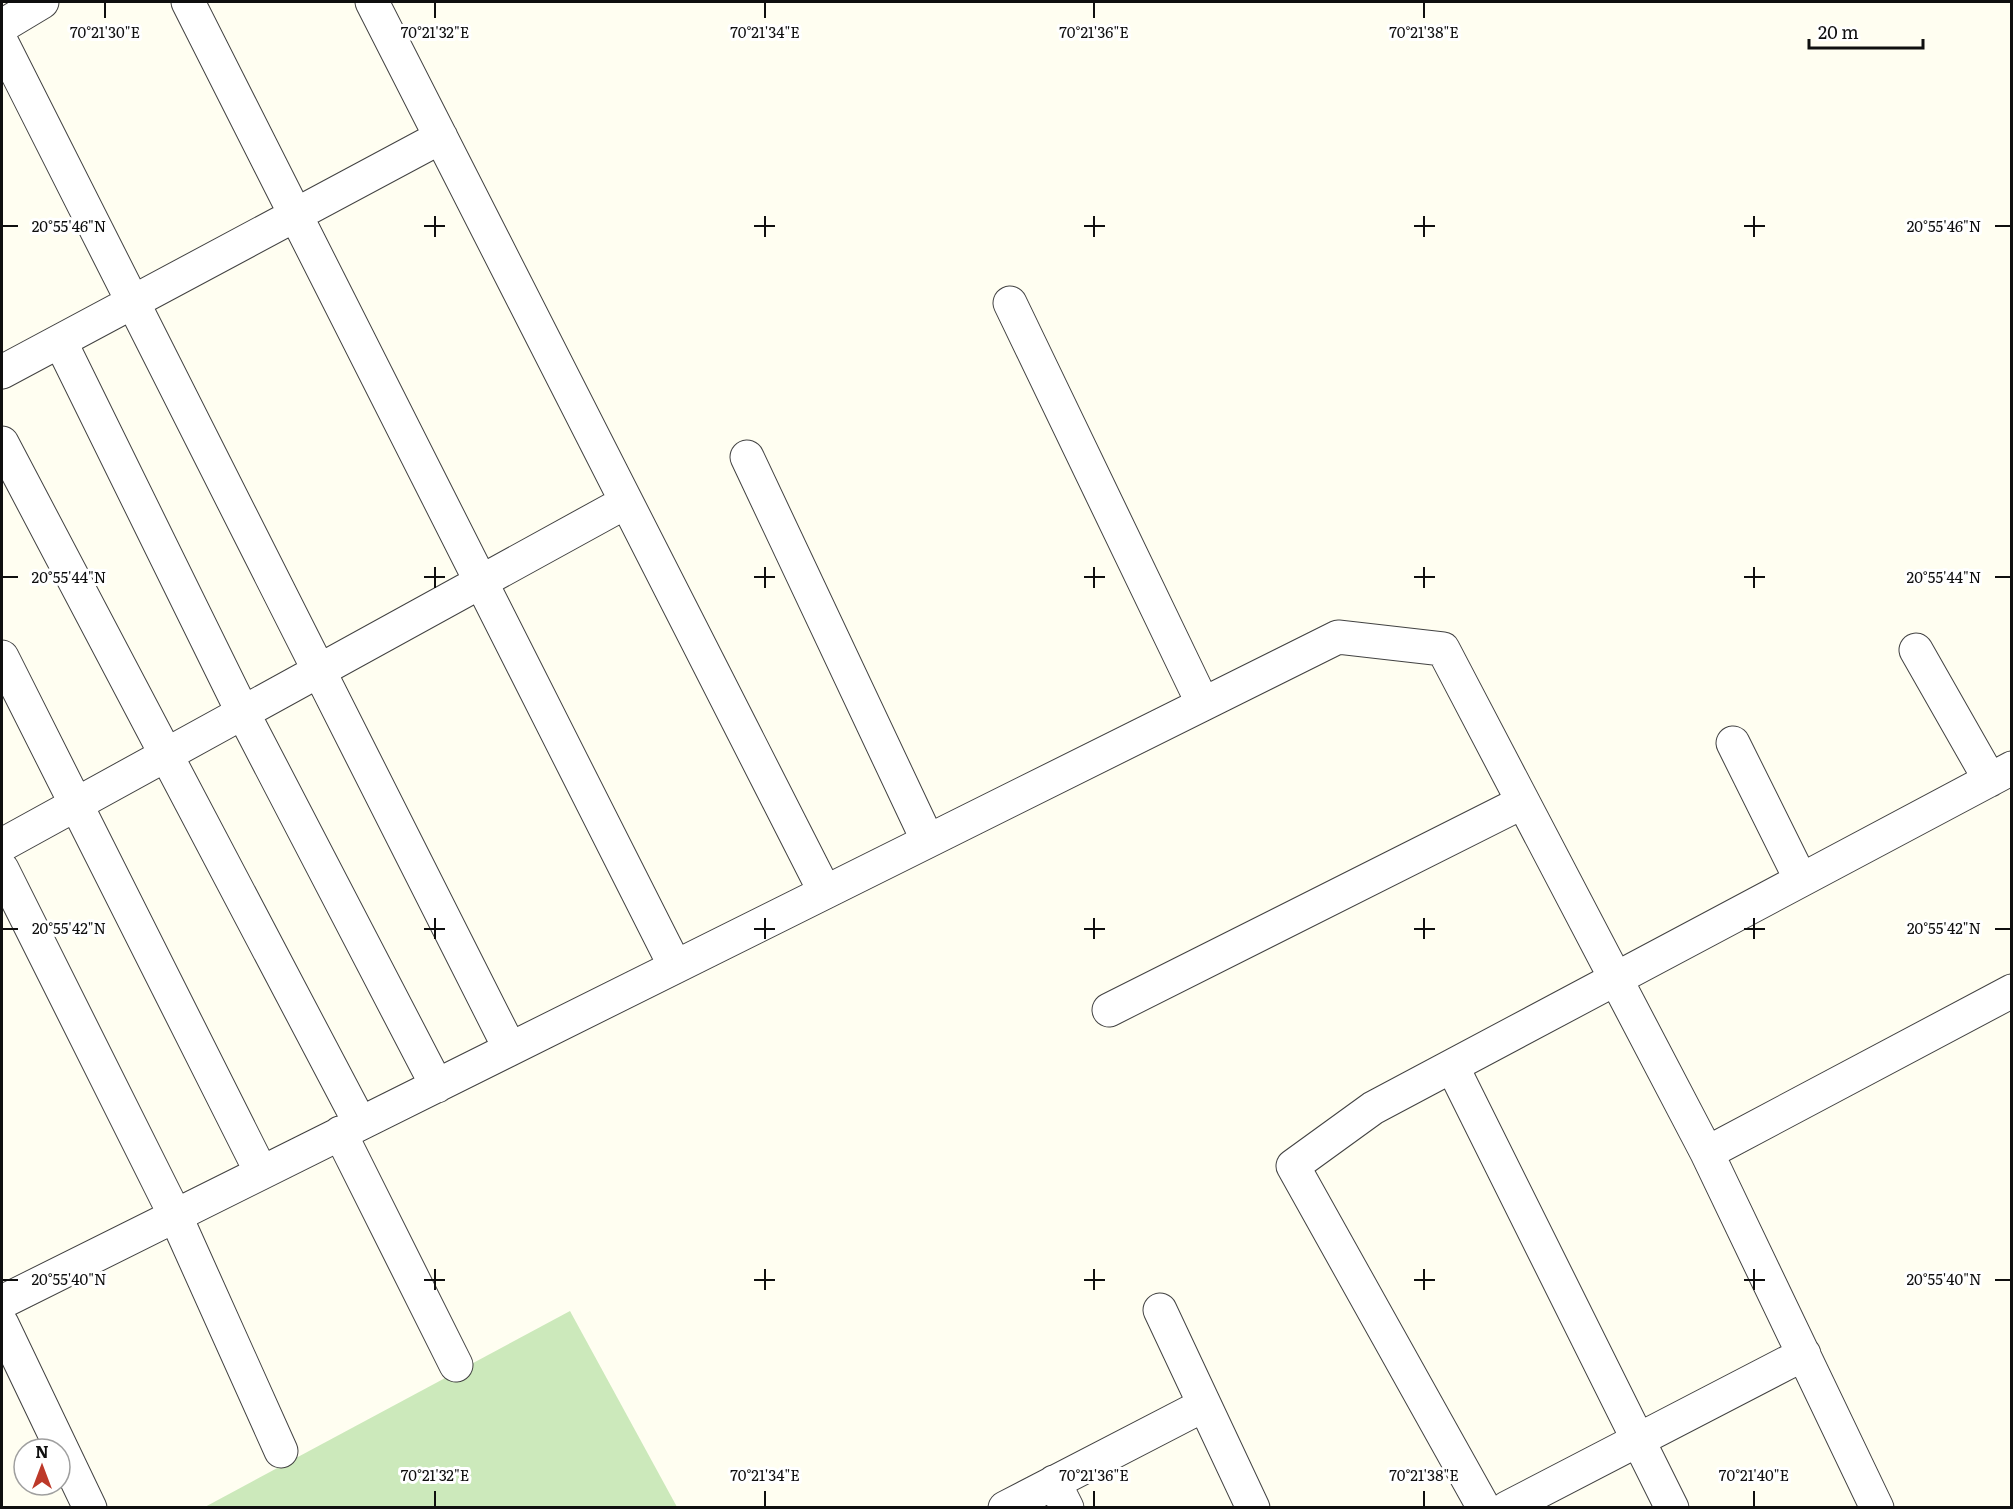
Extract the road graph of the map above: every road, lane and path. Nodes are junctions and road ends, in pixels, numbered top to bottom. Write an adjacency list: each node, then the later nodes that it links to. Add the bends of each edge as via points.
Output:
1 (42, 2): 4 (street)
2 (188, 2): 7 (street)
3 (372, 2): 6 (street)
4 (2, 26)
5 (2, 43): 8 (street)
6 (441, 137): 7 (street); 14 (street)
7 (297, 214): 8 (street); 15 (street)
8 (133, 302): 10 (street); 18 (street)
9 (1010, 303): 19 (street)
10 (60, 341): 11 (street); 20 (street)
11 (2, 372)
12 (2, 443): 22 (street)
13 (747, 457): 26 (street)
14 (626, 502): 15 (street); 30 (street)
15 (481, 582): 18 (street); 31 (street)
16 (1916, 650): 23 (street)
17 (2, 657): 25 (street)
18 (319, 670): 20 (street); 35 (street)
19 (1203, 704): 24 (street, via 1338,637 1443,650); 26 (street)
20 (243, 713): 22 (street); 37 (street)
21 (1733, 743): 29 (street)
22 (165, 755): 25 (street); 38 (street)
23 (2001, 774): 29 (street)
24 (1523, 802): 32 (street); 34 (street)
25 (76, 804): 27 (street); 40 (street)
26 (928, 841): 30 (street)
27 (2, 845)
28 (2, 869): 41 (street)
29 (1801, 880): 32 (street)
30 (825, 892): 31 (street)
31 (675, 966): 35 (street)
32 (1616, 979): 36 (street); 39 (street)
33 (2012, 991): 39 (street)
34 (1109, 1010)
35 (510, 1049): 37 (street)
36 (1452, 1066): 48 (street); 55 (street, via 1374,1108 1293,1166)
37 (437, 1086): 38 (street)
38 (350, 1128): 40 (street); 46 (street)
39 (1707, 1153): 45 (street)
40 (261, 1172): 41 (street)
41 (176, 1215): 42 (street); 49 (street)
42 (2, 1302)
43 (1160, 1310): 47 (street)
44 (2, 1324): 52 (street)
45 (1804, 1354): 48 (street); 51 (street)
46 (456, 1365)
47 (1204, 1405): 50 (street); 54 (street)
48 (1638, 1439): 56 (street); 57 (street)
49 (281, 1451)
50 (1061, 1495): 53 (street)
51 (1869, 1505)
52 (90, 1508)
53 (1005, 1508)
54 (1253, 1508)
55 (1484, 1508)
56 (1507, 1508)
57 (1672, 1508)

